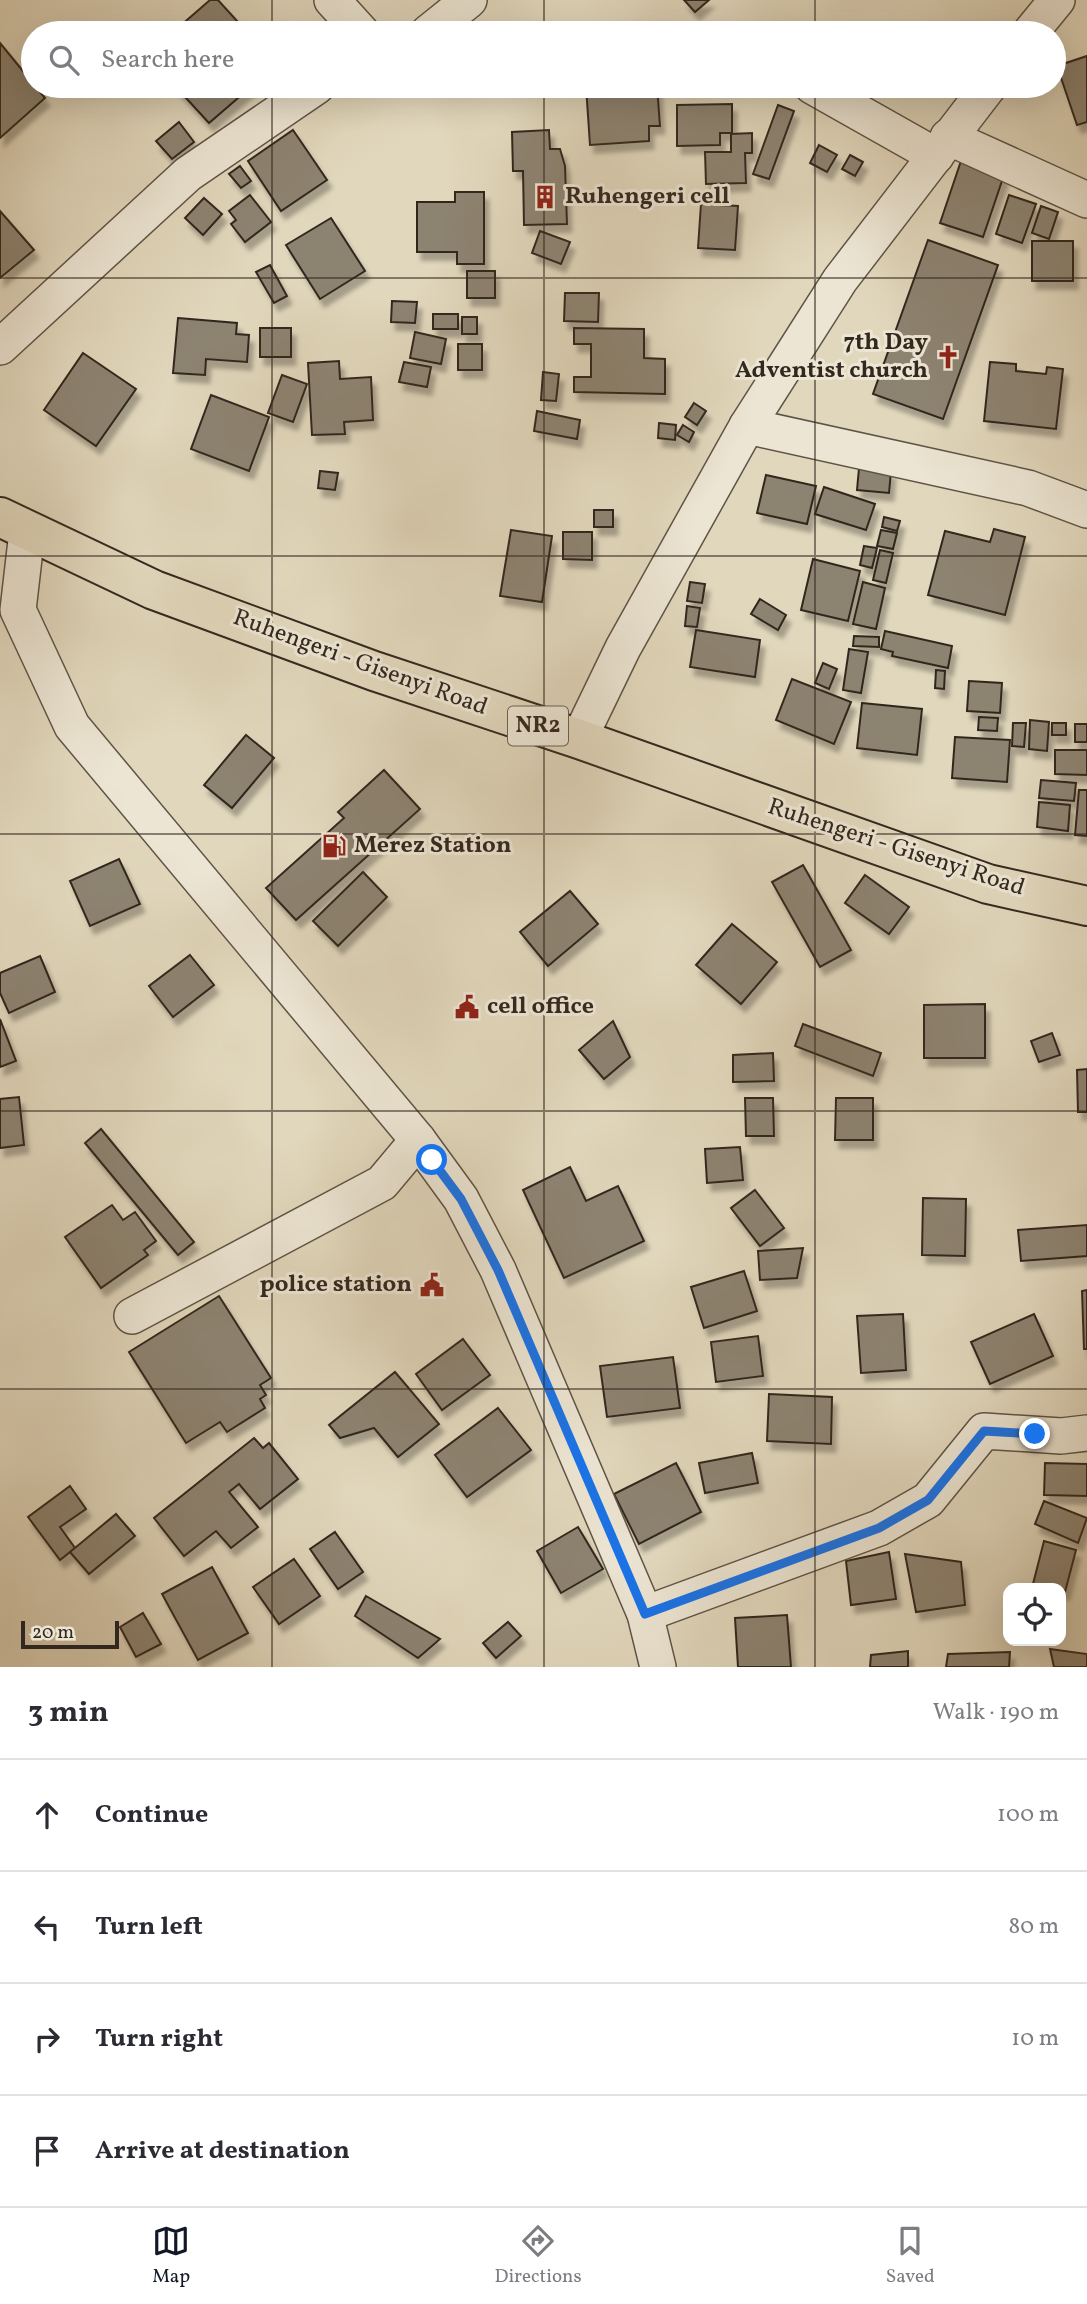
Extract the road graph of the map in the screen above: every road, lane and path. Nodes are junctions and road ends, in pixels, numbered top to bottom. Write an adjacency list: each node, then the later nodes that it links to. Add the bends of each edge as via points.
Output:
1 (332, 0): 4 (street)
2 (469, 0): 5 (street)
3 (1057, 0): 6 (street)
4 (351, 21)
5 (443, 21)
6 (1040, 21)
7 (299, 98): 12 (street, via 188,174)
8 (837, 98): 10 (street)
9 (980, 98): 10 (street)
10 (942, 147): 11 (street); 13 (street, via 840,280)
11 (1087, 200)
12 (0, 347)
13 (747, 426): 14 (street, via 1028,488); 16 (street, via 622,648)
14 (1087, 510)
15 (14, 524): 16 (highway, Ruhengeri - Gisenyi Road / NR2, via 154,590 374,671); 18 (street, via 18,610 72,726)
16 (579, 739): 17 (highway, Ruhengeri - Gisenyi Road / NR2, via 988,884)
17 (1087, 906)
18 (418, 1140): 19 (street, via 382,1182); 21 (street, via 461,1199 498,1270)
19 (132, 1316)
20 (1087, 1433): 21 (street, via 1061,1436 984,1431 928,1500 879,1528)
21 (645, 1614): 22 (street)
22 (658, 1667)

